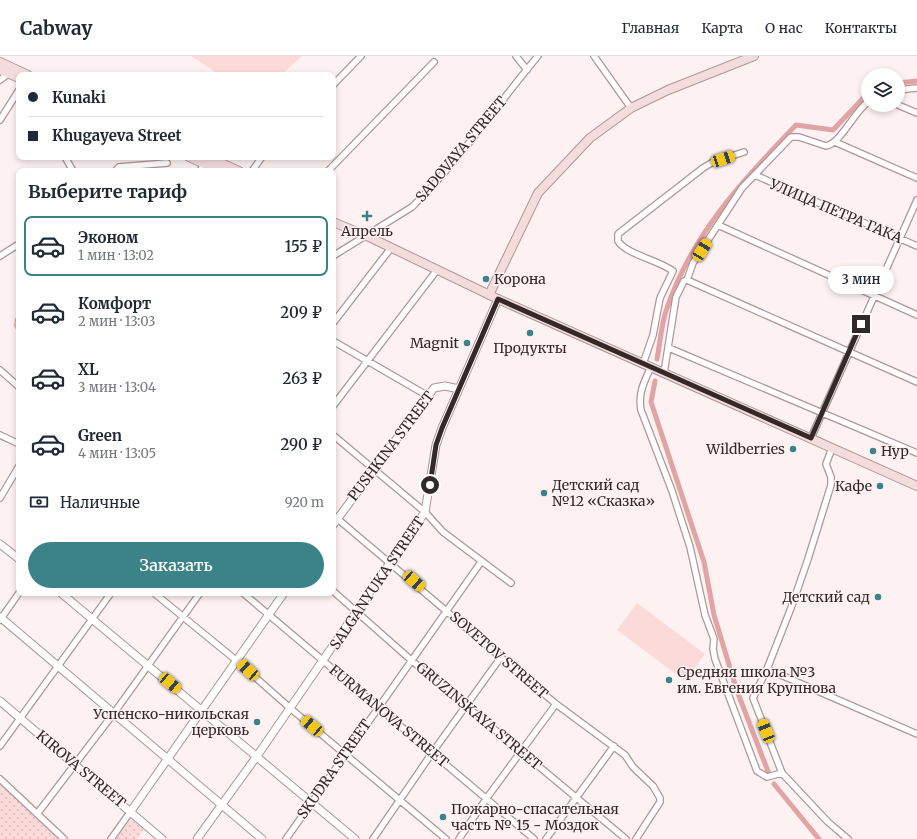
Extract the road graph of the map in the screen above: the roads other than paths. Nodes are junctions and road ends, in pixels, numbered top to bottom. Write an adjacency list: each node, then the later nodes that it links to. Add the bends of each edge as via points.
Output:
1 (361, 56): 13 (street)
2 (516, 56): 8 (street)
3 (538, 56): 8 (street, SADOVAYA STREET)
4 (594, 56): 17 (street)
5 (754, 56): 17 (main road, via 668,90)
6 (0, 62): 10 (main road)
7 (434, 62): 28 (street)
8 (527, 70): 35 (street, SADOVAYA STREET, via 422,197)
9 (4, 72): 11 (main road); 12 (street)
10 (22, 72)
11 (16, 77)
12 (0, 80)
13 (336, 81)
14 (917, 88): 15 (street)
15 (905, 89)
16 (16, 96): 21 (street)
17 (631, 108): 44 (main road, via 590,138 538,193)
18 (905, 108): 20 (street)
19 (861, 109): 22 (street)
20 (917, 113)
21 (0, 120)
22 (835, 142): 29 (street, via 826,146 799,137 792,138); 30 (street)
23 (744, 152): 53 (street, via 703,168 618,234 618,241 624,247 673,271 660,298)
24 (167, 163): 26 (street)
25 (204, 164): 27 (main road)
26 (119, 168)
27 (224, 168)
28 (331, 168)
29 (754, 176): 34 (street, via 742,188); 36 (street, УЛИЦА ПЕТРА ГАКА)
30 (917, 178)
31 (917, 200): 36 (street)
32 (336, 218): 35 (main road)
33 (336, 223): 35 (main road)
34 (718, 225): 43 (street, via 693,263); 45 (street)
35 (366, 236): 39 (main road); 40 (street, SADOVAYA STREET)
36 (900, 238): 38 (street, УЛИЦА ПЕТРА ГАКА); 45 (street)
37 (16, 246): 41 (street)
38 (917, 246)
39 (391, 248): 42 (main road); 48 (street)
40 (336, 254)
41 (0, 256)
42 (437, 270): 44 (main road); 52 (street)
43 (686, 280): 50 (street, via 676,297); 51 (street)
44 (489, 295): 46 (main road)
45 (873, 296): 47 (street); 51 (street)
46 (498, 299): 53 (main road); 58 (street, SALGANYUKA STREET)
47 (917, 315)
48 (336, 319)
49 (336, 343): 52 (street)
50 (669, 348): 55 (street); 61 (street)
51 (849, 351): 56 (street); 61 (street)
52 (367, 360): 59 (street); 60 (street)
53 (647, 365): 55 (main road); 120 (street, via 640,391 641,410 690,547 705,615 714,639 716,659 757,771 767,778)
54 (0, 370): 57 (street)
55 (664, 373): 64 (main road)
56 (917, 382)
57 (16, 384)
58 (459, 389): 59 (street, PUSHKINA STREET, via 439,386); 74 (street, SALGANYUKA STREET, via 436,445)
59 (428, 396): 68 (street, PUSHKINA STREET)
60 (336, 402)
61 (822, 413): 64 (street); 67 (street)
62 (0, 436): 65 (street)
63 (336, 437): 68 (street)
64 (811, 438): 66 (main road)
65 (16, 443)
66 (832, 448): 72 (main road); 102 (street, via 826,464 831,485 808,559)
67 (917, 453)
68 (373, 468): 74 (street); 75 (street, PUSHKINA STREET)
69 (16, 472): 70 (street)
70 (13, 479): 71 (street); 73 (street)
71 (16, 481)
72 (917, 486)
73 (0, 498)
74 (425, 512): 79 (street, SALGANYUKA STREET); 80 (street, via 443,532)
75 (336, 516)
76 (336, 518): 79 (street, SOVETOV STREET)
77 (0, 544): 78 (street)
78 (16, 557)
79 (391, 562): 90 (street, SOVETOV STREET); 91 (street, SALGANYUKA STREET)
80 (481, 562): 81 (street); 90 (street, SKUDRA STREET)
81 (511, 583)
82 (336, 593): 91 (street, GRUZINSKAYA STREET)
83 (18, 596): 94 (street)
84 (65, 596): 95 (street)
85 (109, 596): 95 (street)
86 (158, 596): 93 (street)
87 (198, 596): 93 (street)
88 (247, 596): 92 (street, FURMANOVA STREET)
89 (282, 596): 92 (street)
90 (447, 610): 96 (street, SOVETOV STREET); 98 (street, SKUDRA STREET)
91 (358, 611): 97 (street, SALGANYUKA STREET); 98 (street, GRUZINSKAYA STREET)
92 (268, 614): 97 (street, FURMANOVA STREET); 99 (street)
93 (182, 617): 99 (street); 101 (street)
94 (0, 618): 100 (street)
95 (92, 619): 100 (street); 101 (street)
96 (501, 657): 104 (street, SOVETOV STREET); 106 (street)
97 (324, 660): 105 (street, FURMANOVA STREET); 107 (street, SALGANYUKA STREET)
98 (411, 660): 105 (street, SKUDRA STREET); 106 (street, GRUZINSKAYA STREET)
99 (238, 661): 107 (street); 108 (street)
100 (58, 666): 109 (street); 110 (street)
101 (149, 666): 108 (street); 109 (street)
102 (767, 670): 111 (street); 120 (street, via 752,698)
103 (0, 701): 110 (street, KIROVA STREET)
104 (556, 704): 113 (street, SOVETOV STREET); 114 (street)
105 (378, 706): 115 (street, FURMANOVA STREET); 116 (street, SKUDRA STREET)
106 (466, 706): 114 (street, GRUZINSKAYA STREET); 115 (street)
107 (290, 708): 116 (street); 117 (street, SALGANYUKA STREET)
108 (202, 710): 117 (street); 118 (street)
109 (114, 713): 118 (street); 119 (street)
110 (21, 718): 112 (street); 119 (street, KIROVA STREET)
111 (917, 734)
112 (0, 746)
113 (614, 746): 122 (street); 142 (street, SOVETOV STREET, via 653,786 660,798 660,802)
114 (520, 751): 122 (street, GRUZINSKAYA STREET); 123 (street)
115 (432, 753): 123 (street, FURMANOVA STREET); 124 (street)
116 (345, 754): 124 (street); 125 (street, SKUDRA STREET)
117 (257, 756): 125 (street); 126 (street, SALGANYUKA STREET)
118 (168, 759): 126 (street); 127 (street)
119 (75, 763): 127 (street, KIROVA STREET); 128 (street)
120 (782, 773): 143 (street, via 828,822)
121 (0, 779): 128 (street)
122 (577, 798): 140 (street); 141 (street, GRUZINSKAYA STREET)
123 (486, 799): 138 (street); 139 (street, FURMANOVA STREET)
124 (400, 800): 136 (street); 137 (street)
125 (311, 802): 134 (street, SKUDRA STREET); 135 (street)
126 (222, 806): 132 (street, SALGANYUKA STREET); 133 (street)
127 (130, 811): 130 (street); 131 (street, KIROVA STREET)
128 (37, 814): 129 (street)
129 (64, 839)
130 (111, 839)
131 (162, 839)
132 (197, 839)
133 (262, 839)
134 (286, 839)
135 (354, 839)
136 (373, 839)
137 (446, 839)
138 (459, 839)
139 (534, 839)
140 (546, 839)
141 (626, 839)
142 (636, 839)
143 (848, 839)

